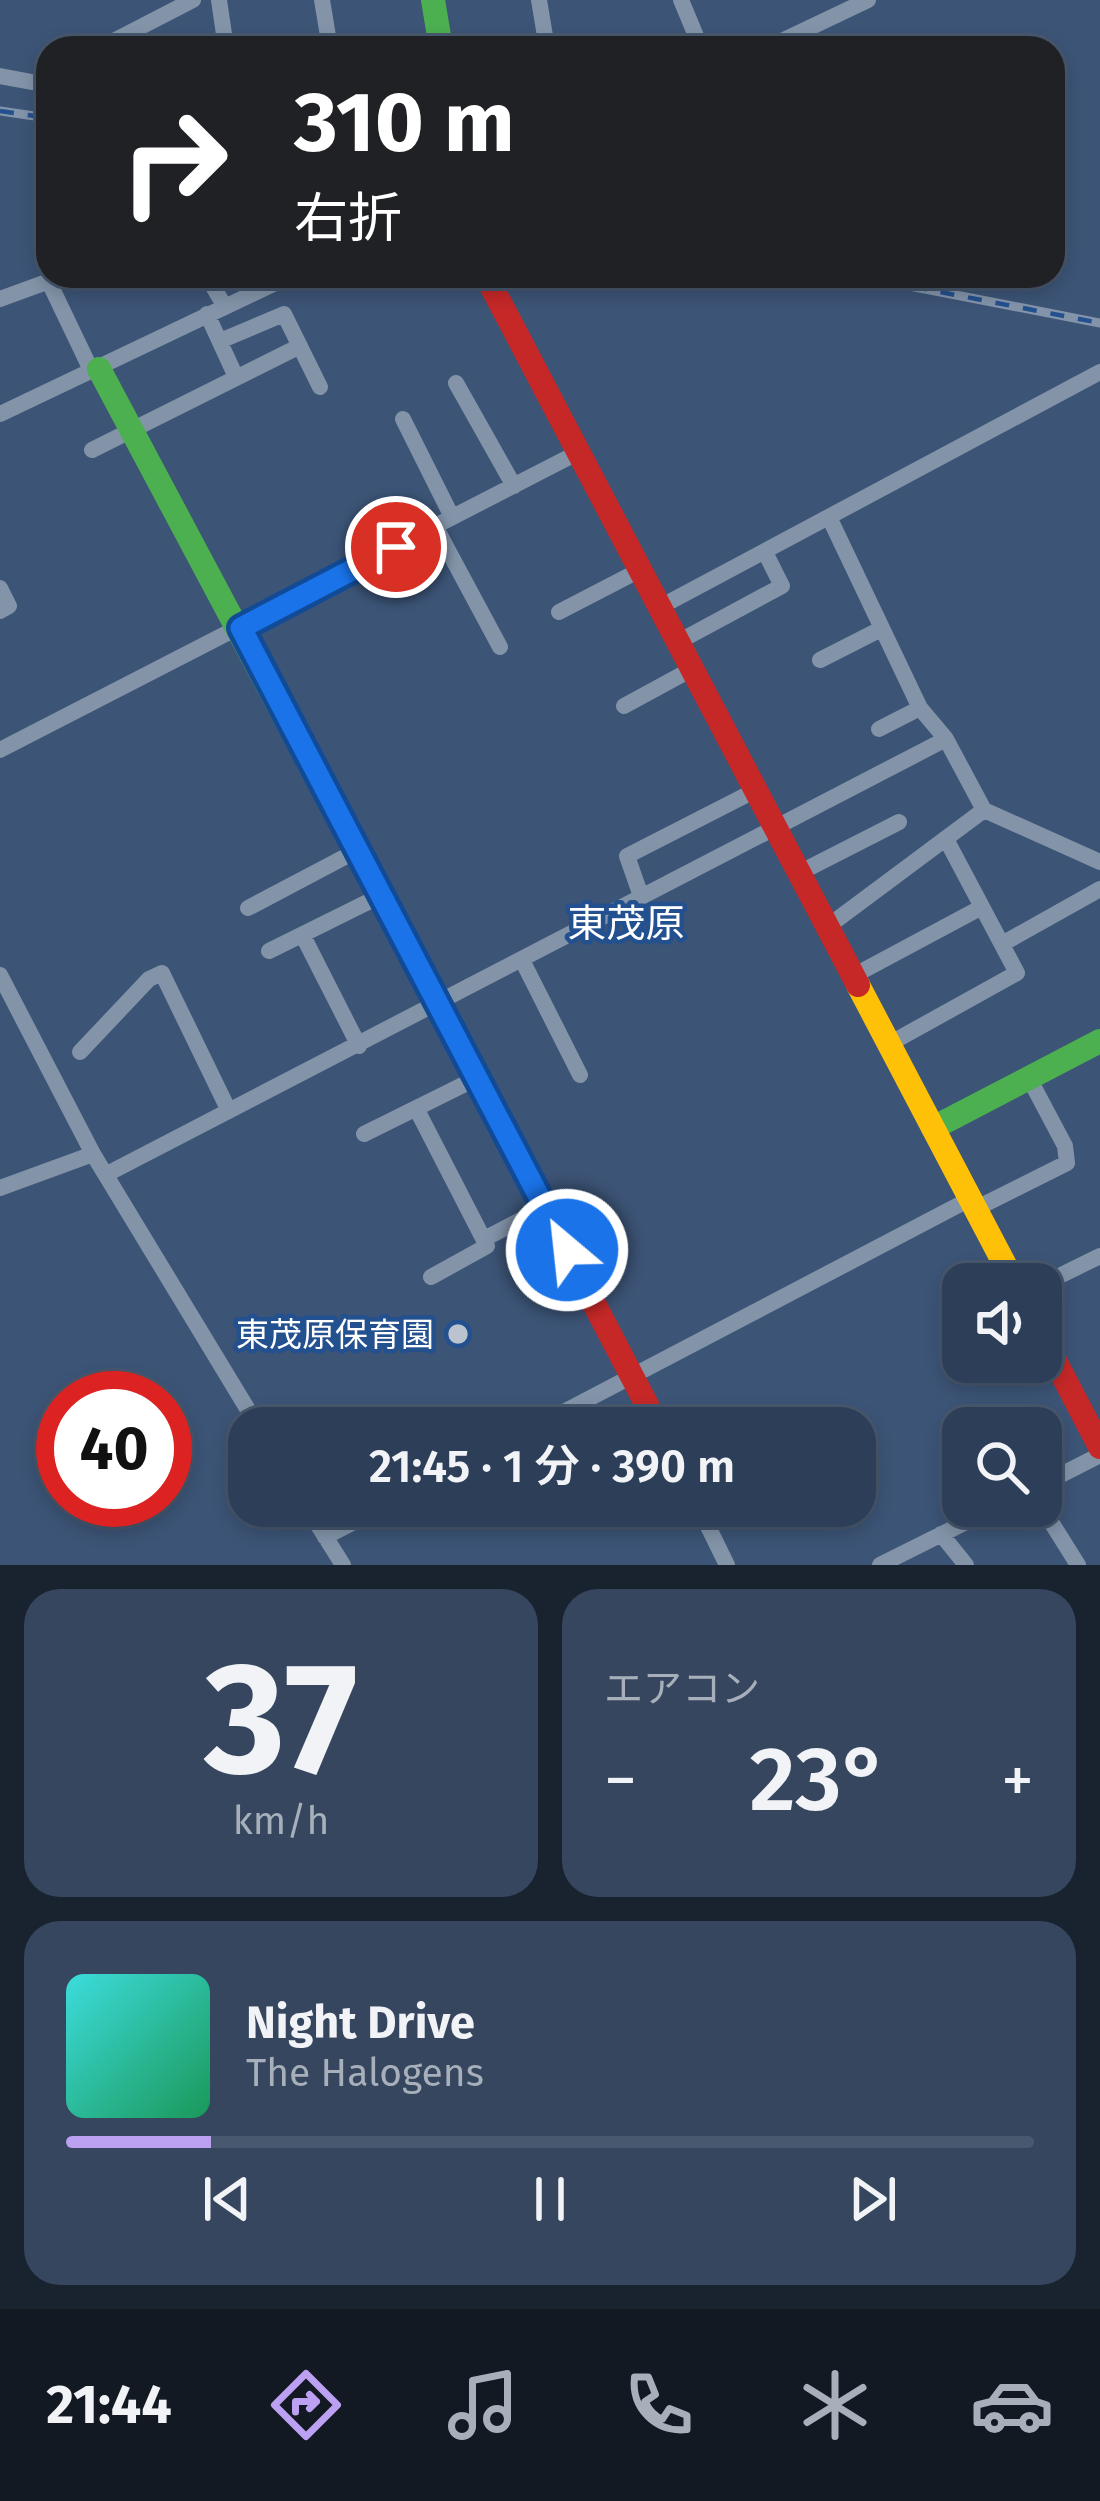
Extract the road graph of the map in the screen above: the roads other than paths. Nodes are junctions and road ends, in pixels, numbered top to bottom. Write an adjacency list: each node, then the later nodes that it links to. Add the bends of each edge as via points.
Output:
1 (193, 0): 8 (street)
2 (219, 0): 9 (street)
3 (322, 0): 10 (street)
4 (433, 0): 11 (street)
5 (538, 0): 12 (street)
6 (681, 0): 13 (street)
7 (868, 0): 14 (street)
8 (123, 36)
9 (224, 36)
10 (329, 36)
11 (439, 36)
12 (545, 36)
13 (696, 36)
14 (792, 36)
15 (0, 76): 16 (street)
16 (36, 80)
17 (36, 286): 22 (street)
18 (60, 288): 26 (street)
19 (210, 288): 23 (street)
20 (264, 288): 23 (street)
21 (492, 288): 35 (street)
22 (0, 299)
23 (216, 310): 24 (street); 26 (street)
24 (220, 341): 25 (street, via 284,314); 28 (street)
25 (300, 346): 28 (street); 30 (street)
26 (96, 370): 31 (street); 33 (street)
27 (1100, 372): 38 (street)
28 (236, 377): 33 (street)
29 (456, 382): 36 (street)
30 (320, 387)
31 (0, 414)
32 (403, 419): 37 (street)
33 (134, 429): 34 (street); 46 (street)
34 (92, 450)
35 (579, 452): 36 (street); 41 (street)
36 (514, 486): 37 (street)
37 (452, 517): 39 (street)
38 (829, 517): 40 (street); 47 (street)
39 (435, 526): 46 (street); 49 (street)
40 (766, 552): 43 (street); 48 (street, via 782,586)
41 (640, 570): 43 (street); 45 (street)
42 (0, 588): 44 (street, via 9,606)
43 (660, 607): 48 (street)
44 (0, 610)
45 (559, 613)
46 (241, 628): 56 (street); 62 (street)
47 (879, 630): 50 (street); 53 (street)
48 (678, 642): 51 (street)
49 (500, 647)
50 (820, 660)
51 (692, 669): 52 (street); 57 (street)
52 (624, 706)
53 (920, 708): 54 (street); 55 (street)
54 (879, 729)
55 (946, 739): 58 (street); 60 (street)
56 (0, 750)
57 (756, 790): 60 (street); 67 (street, via 627,856)
58 (984, 810): 61 (street); 63 (street)
59 (899, 822): 64 (street)
60 (776, 828): 64 (street); 67 (street)
61 (946, 839): 68 (street); 70 (street)
62 (358, 850): 66 (street); 69 (street)
63 (1100, 862)
64 (799, 873): 70 (street)
65 (1100, 889): 72 (street)
66 (380, 896): 71 (street); 77 (street)
67 (641, 896): 74 (street)
68 (982, 907): 72 (street); 76 (street)
69 (248, 908)
70 (827, 927): 76 (street)
71 (303, 936): 73 (street); 80 (street)
72 (1002, 944): 79 (street, via 1017,974)
73 (269, 952)
74 (523, 962): 77 (street); 82 (street)
75 (0, 975): 89 (street)
76 (853, 976): 79 (street)
77 (440, 1004): 80 (street); 83 (street)
78 (1100, 1041): 84 (street)
79 (889, 1044): 87 (street)
80 (359, 1046): 86 (street)
81 (80, 1052): 86 (street, via 162,973)
82 (580, 1075)
83 (478, 1078): 85 (street); 93 (street)
84 (1029, 1078): 87 (street); 92 (street, via 1067,1163)
85 (416, 1108): 88 (street); 94 (street)
86 (229, 1111): 90 (street)
87 (933, 1128): 92 (street)
88 (364, 1134)
89 (93, 1154): 90 (street); 91 (street)
90 (106, 1174): 101 (street)
91 (0, 1188)
92 (973, 1204): 96 (street); 99 (street)
93 (544, 1208): 94 (street); 99 (street)
94 (484, 1240): 98 (street, via 483,1250)
95 (1100, 1256): 97 (street)
96 (1004, 1263)
97 (1062, 1275)
98 (430, 1277)
99 (633, 1375): 102 (street); 103 (street)
100 (1062, 1376): 104 (street)
101 (246, 1407)
102 (572, 1407)
103 (649, 1407)
104 (1100, 1451): 105 (street)
105 (1062, 1472)
106 (319, 1527): 112 (street)
107 (344, 1527): 112 (street)
108 (708, 1527): 114 (street)
109 (955, 1527): 111 (street)
110 (1054, 1527): 117 (street)
111 (941, 1534): 115 (street); 116 (street)
112 (325, 1537): 113 (street)
113 (343, 1565)
114 (727, 1565)
115 (880, 1565)
116 (966, 1565)
117 (1078, 1565)

